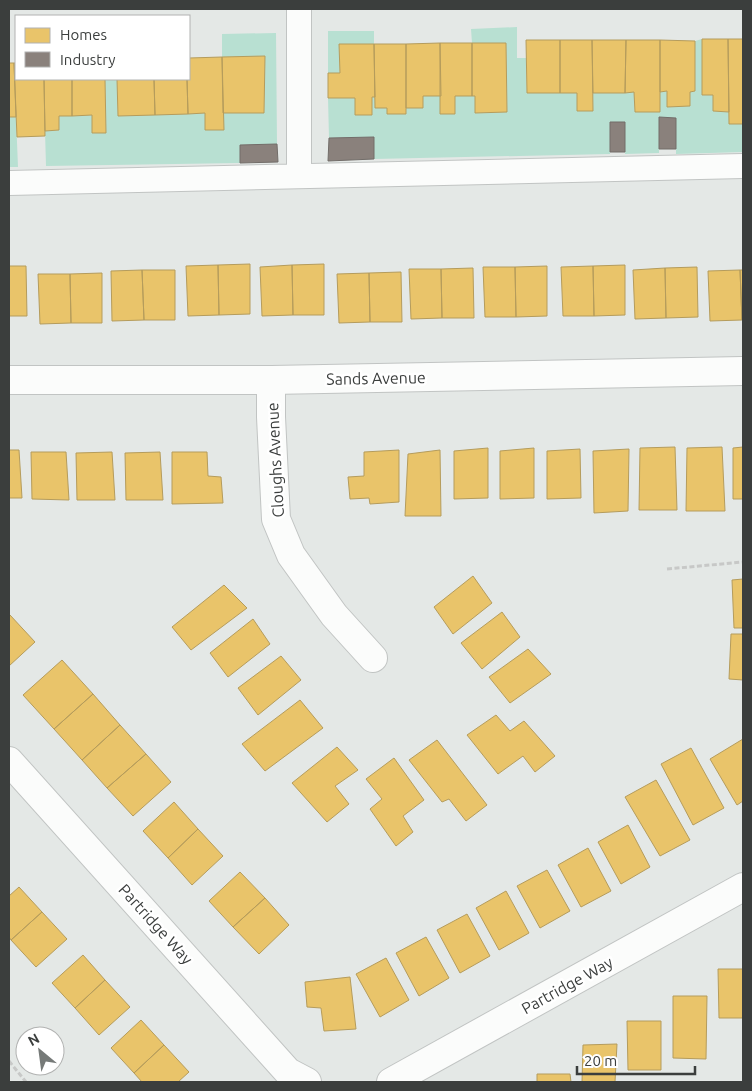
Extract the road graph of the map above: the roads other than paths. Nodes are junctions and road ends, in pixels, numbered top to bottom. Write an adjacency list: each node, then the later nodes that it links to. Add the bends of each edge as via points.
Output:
1 (299, 9): 3 (lane)
2 (743, 166): 3 (lane)
3 (300, 176): 4 (lane)
4 (9, 183)
5 (743, 371): 7 (street, Sands Avenue)
6 (9, 380): 7 (street, Sands Avenue)
7 (271, 380): 8 (street, Cloughs Avenue, via 276,519 291,555 334,615)
8 (372, 658)
9 (9, 761): 11 (street, Partridge Way, via 288,1072)
10 (743, 887): 12 (street, Partridge Way)
11 (307, 1082)
12 (391, 1082)

